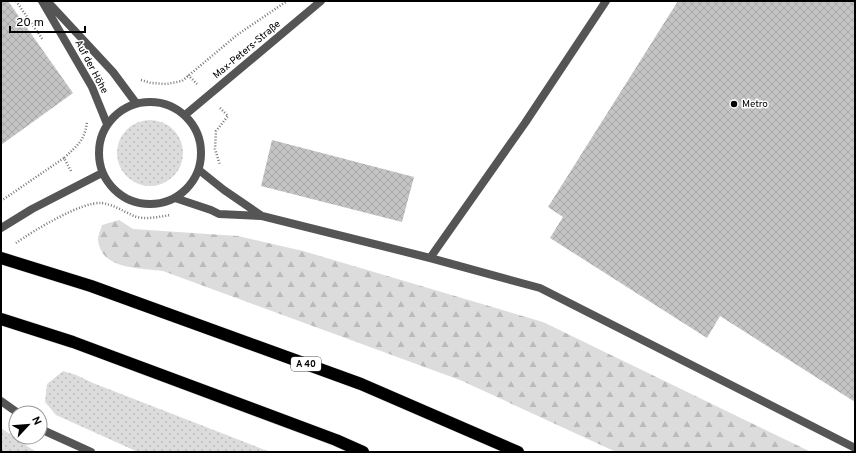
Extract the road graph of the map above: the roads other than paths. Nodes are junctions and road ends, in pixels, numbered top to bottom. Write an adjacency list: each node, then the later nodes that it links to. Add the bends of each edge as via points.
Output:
1 (42, 1): 7 (street, Auf der Höhe, via 92,87)
2 (47, 1): 5 (street, Auf der Höhe, via 113,72)
3 (321, 1): 6 (street, Max-Peters-Straße)
4 (606, 1): 14 (street, via 525,123)
5 (136, 103): 6 (street, via 154,101 170,106); 7 (street, via 125,107)
6 (185, 115): 8 (street, via 200,140 202,155)
7 (107, 124): 9 (street, via 101,135 99,148)
8 (199, 170): 10 (street, via 185,191); 11 (street)
9 (102, 173): 10 (street, via 112,187 125,198 136,202 159,204); 12 (street, via 32,208)
10 (176, 198): 11 (street, via 219,214)
11 (262, 216): 14 (street)
12 (1, 228)
13 (1, 258): 20 (highway, A 40, via 91,286 361,384)
14 (430, 258): 17 (street, via 540,288)
15 (1, 319): 19 (highway, via 73,342)
16 (48, 432): 18 (street)
17 (855, 448)
18 (91, 452)
19 (363, 452)
20 (518, 452)

